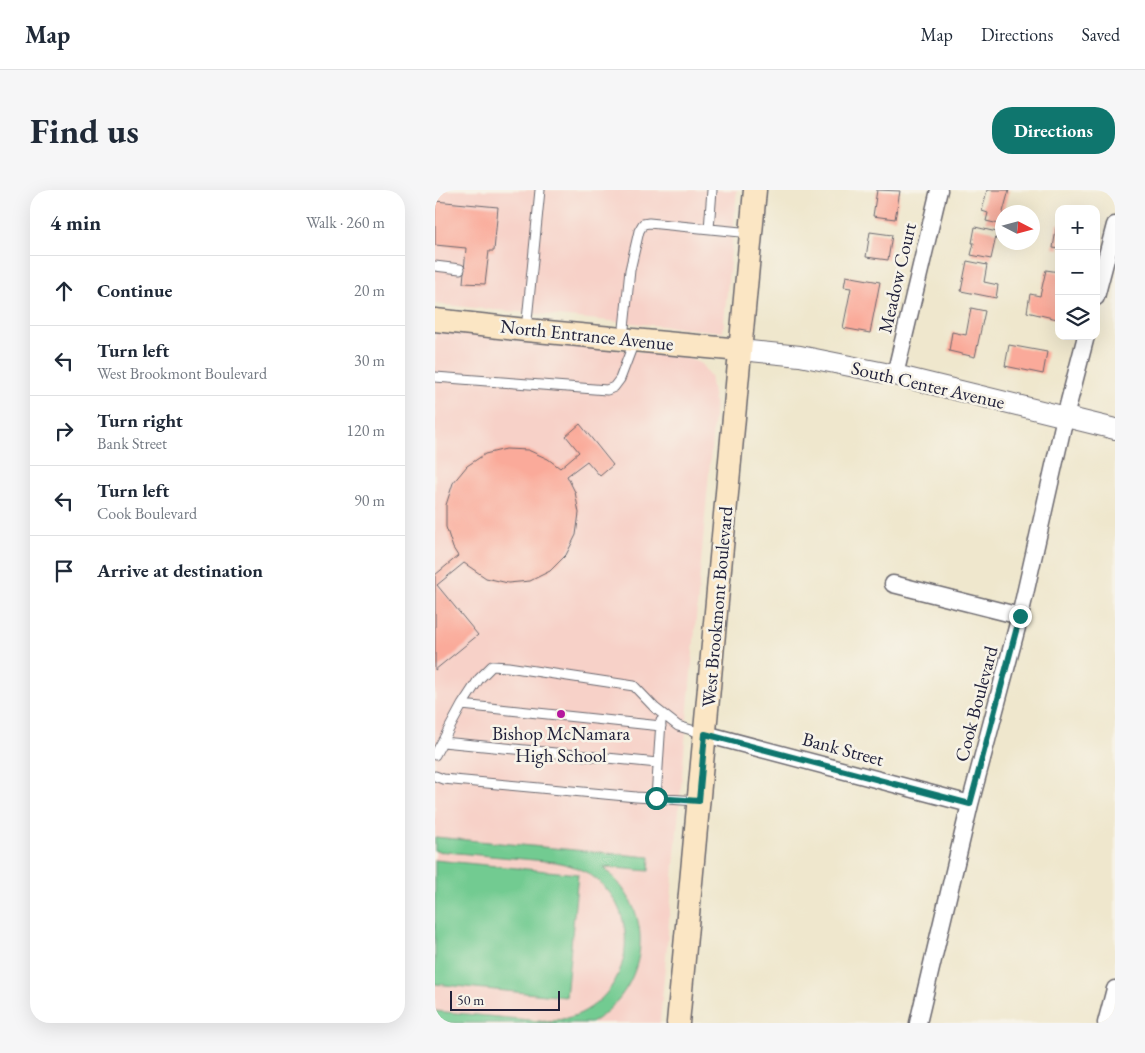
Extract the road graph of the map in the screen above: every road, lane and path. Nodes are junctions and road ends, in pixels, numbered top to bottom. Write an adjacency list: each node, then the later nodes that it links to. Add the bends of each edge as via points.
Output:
1 (540, 190): 12 (lane)
2 (712, 190): 6 (lane)
3 (752, 190): 7 (main road, West Brookmont Boulevard)
4 (939, 190): 16 (street, Meadow Court)
5 (1115, 226): 10 (street)
6 (709, 229): 7 (lane); 13 (lane, via 643,224 630,270)
7 (751, 234): 15 (main road, West Brookmont Boulevard)
8 (435, 266): 9 (lane)
9 (460, 269)
10 (1097, 295)
11 (435, 320): 12 (main road, North Entrance Avenue)
12 (526, 330): 13 (main road, North Entrance Avenue)
13 (629, 340): 15 (main road, North Entrance Avenue); 17 (lane, via 620,379 607,390)
14 (1085, 340): 18 (street, Cook Boulevard)
15 (740, 350): 16 (street, South Center Avenue, via 800,356); 25 (main road, West Brookmont Boulevard)
16 (895, 376): 18 (street, South Center Avenue)
17 (435, 377)
18 (1065, 417): 19 (street, South Center Avenue); 21 (street, Cook Boulevard)
19 (1115, 429)
20 (893, 584): 21 (street)
21 (1020, 616): 32 (street, Cook Boulevard)
22 (462, 705): 23 (lane, via 492,666 634,686); 24 (lane); 26 (lane)
23 (662, 713): 24 (lane); 25 (lane, via 678,726)
24 (661, 726): 28 (lane)
25 (705, 734): 31 (main road, West Brookmont Boulevard); 32 (street, Bank Street)
26 (443, 742): 27 (lane); 28 (lane)
27 (435, 755)
28 (659, 763): 30 (lane)
29 (435, 776): 30 (lane)
30 (656, 798): 31 (lane)
31 (699, 801): 34 (main road, West Brookmont Boulevard)
32 (970, 804): 35 (street, Cook Boulevard)
33 (1115, 989): 36 (street)
34 (678, 1023)
35 (918, 1023)
36 (1107, 1023)

